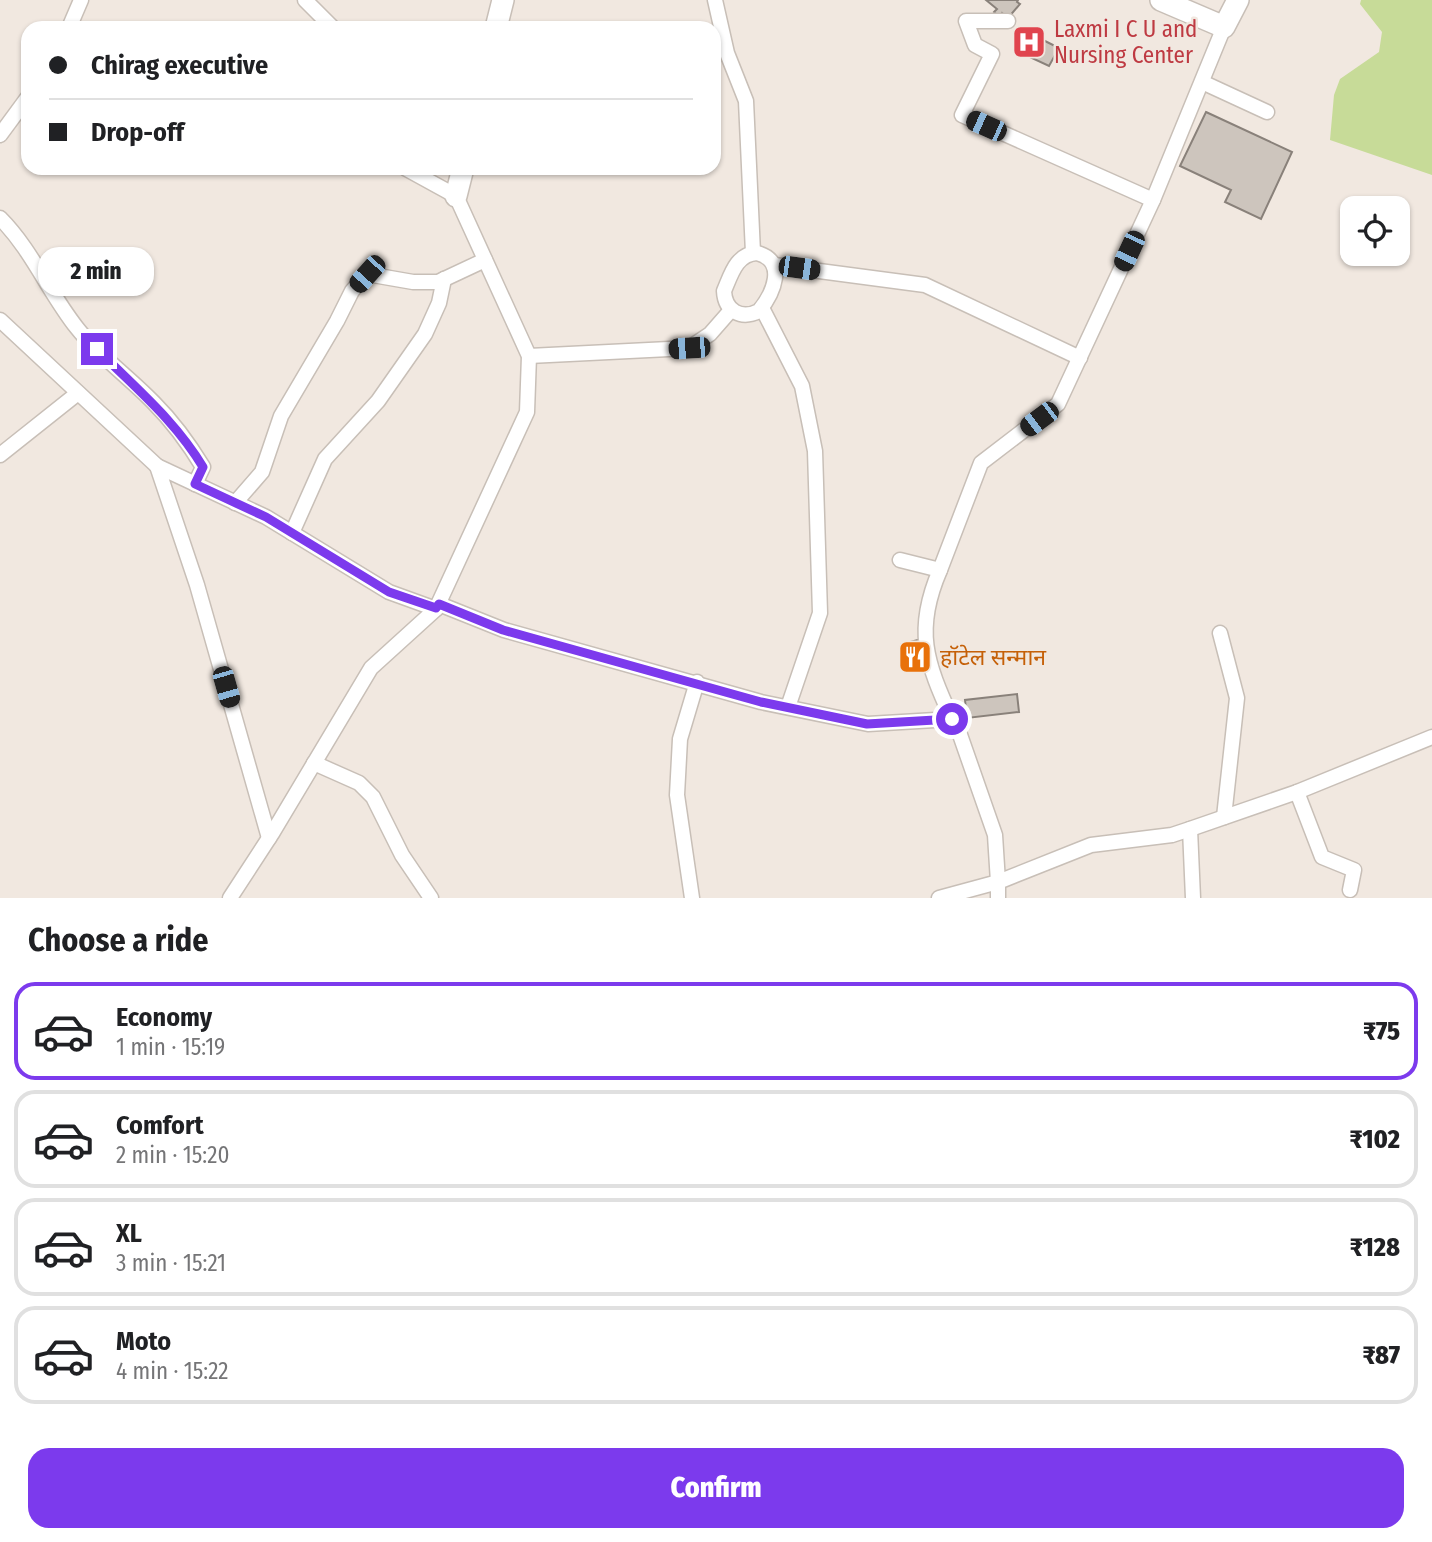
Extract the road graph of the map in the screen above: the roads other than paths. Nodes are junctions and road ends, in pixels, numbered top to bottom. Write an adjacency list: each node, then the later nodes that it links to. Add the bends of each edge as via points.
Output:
1 (81, 0): 7 (street)
2 (306, 0): 8 (street)
3 (503, 0): 9 (street)
4 (715, 0): 10 (street)
5 (1161, 0): 13 (street)
6 (1238, 0): 13 (street)
7 (72, 21)
8 (326, 21)
9 (498, 21)
10 (720, 21)
11 (1009, 21): 21 (street, via 965,21 975,45 992,54 962,115)
12 (721, 26): 23 (street, via 746,101)
13 (1224, 27): 14 (street)
14 (1202, 82): 16 (street); 21 (street)
15 (21, 106): 17 (street)
16 (1267, 113)
17 (0, 135)
18 (418, 175): 20 (street)
19 (461, 175): 20 (street)
20 (456, 196): 24 (street)
21 (1153, 200): 31 (street)
22 (0, 218): 35 (street, via 44,275 77,329 153,402 190,446 203,467)
23 (753, 253): 25 (street, via 766,256); 28 (street, via 738,261 724,291)
24 (485, 260): 26 (street); 30 (street)
25 (774, 265): 27 (street, via 776,278); 31 (street, via 925,285)
26 (444, 279): 36 (street, via 413,282 367,274 352,291 281,416 262,472); 37 (street, via 425,334 378,401 325,459)
27 (762, 308): 28 (street, via 747,315); 43 (street, via 802,386 816,451 820,613)
28 (731, 310): 30 (street, via 710,334 689,348)
29 (0, 320): 32 (street)
30 (529, 356): 40 (street, via 527,412)
31 (1080, 358): 39 (street, via 1058,404 981,463)
32 (78, 393): 33 (street); 34 (street)
33 (0, 455)
34 (157, 466): 35 (street); 50 (street, via 197,585)
35 (195, 484): 36 (street)
36 (235, 503): 37 (street)
37 (292, 533): 40 (street, via 389,592)
38 (900, 560): 39 (street)
39 (940, 570): 44 (street, via 930,593 924,633 932,669)
40 (438, 606): 42 (street, via 503,630); 46 (street, via 371,668)
41 (1220, 633): 48 (street, via 1237,698)
42 (696, 682): 43 (street); 55 (street, via 680,738 677,795)
43 (788, 707): 44 (street, via 867,724)
44 (952, 719): 51 (street, via 995,835)
45 (1432, 737): 47 (street)
46 (314, 763): 50 (street); 54 (street, via 359,783 373,797 402,855)
47 (1297, 792): 48 (street); 52 (street, via 1322,857 1354,870)
48 (1224, 817): 49 (street)
49 (1190, 830): 51 (street, via 1091,845); 58 (street)
50 (269, 838): 53 (street)
51 (998, 882): 56 (street); 57 (street)
52 (1350, 890)
53 (230, 898)
54 (431, 898)
55 (692, 898)
56 (939, 898)
57 (998, 898)
58 (1193, 898)

